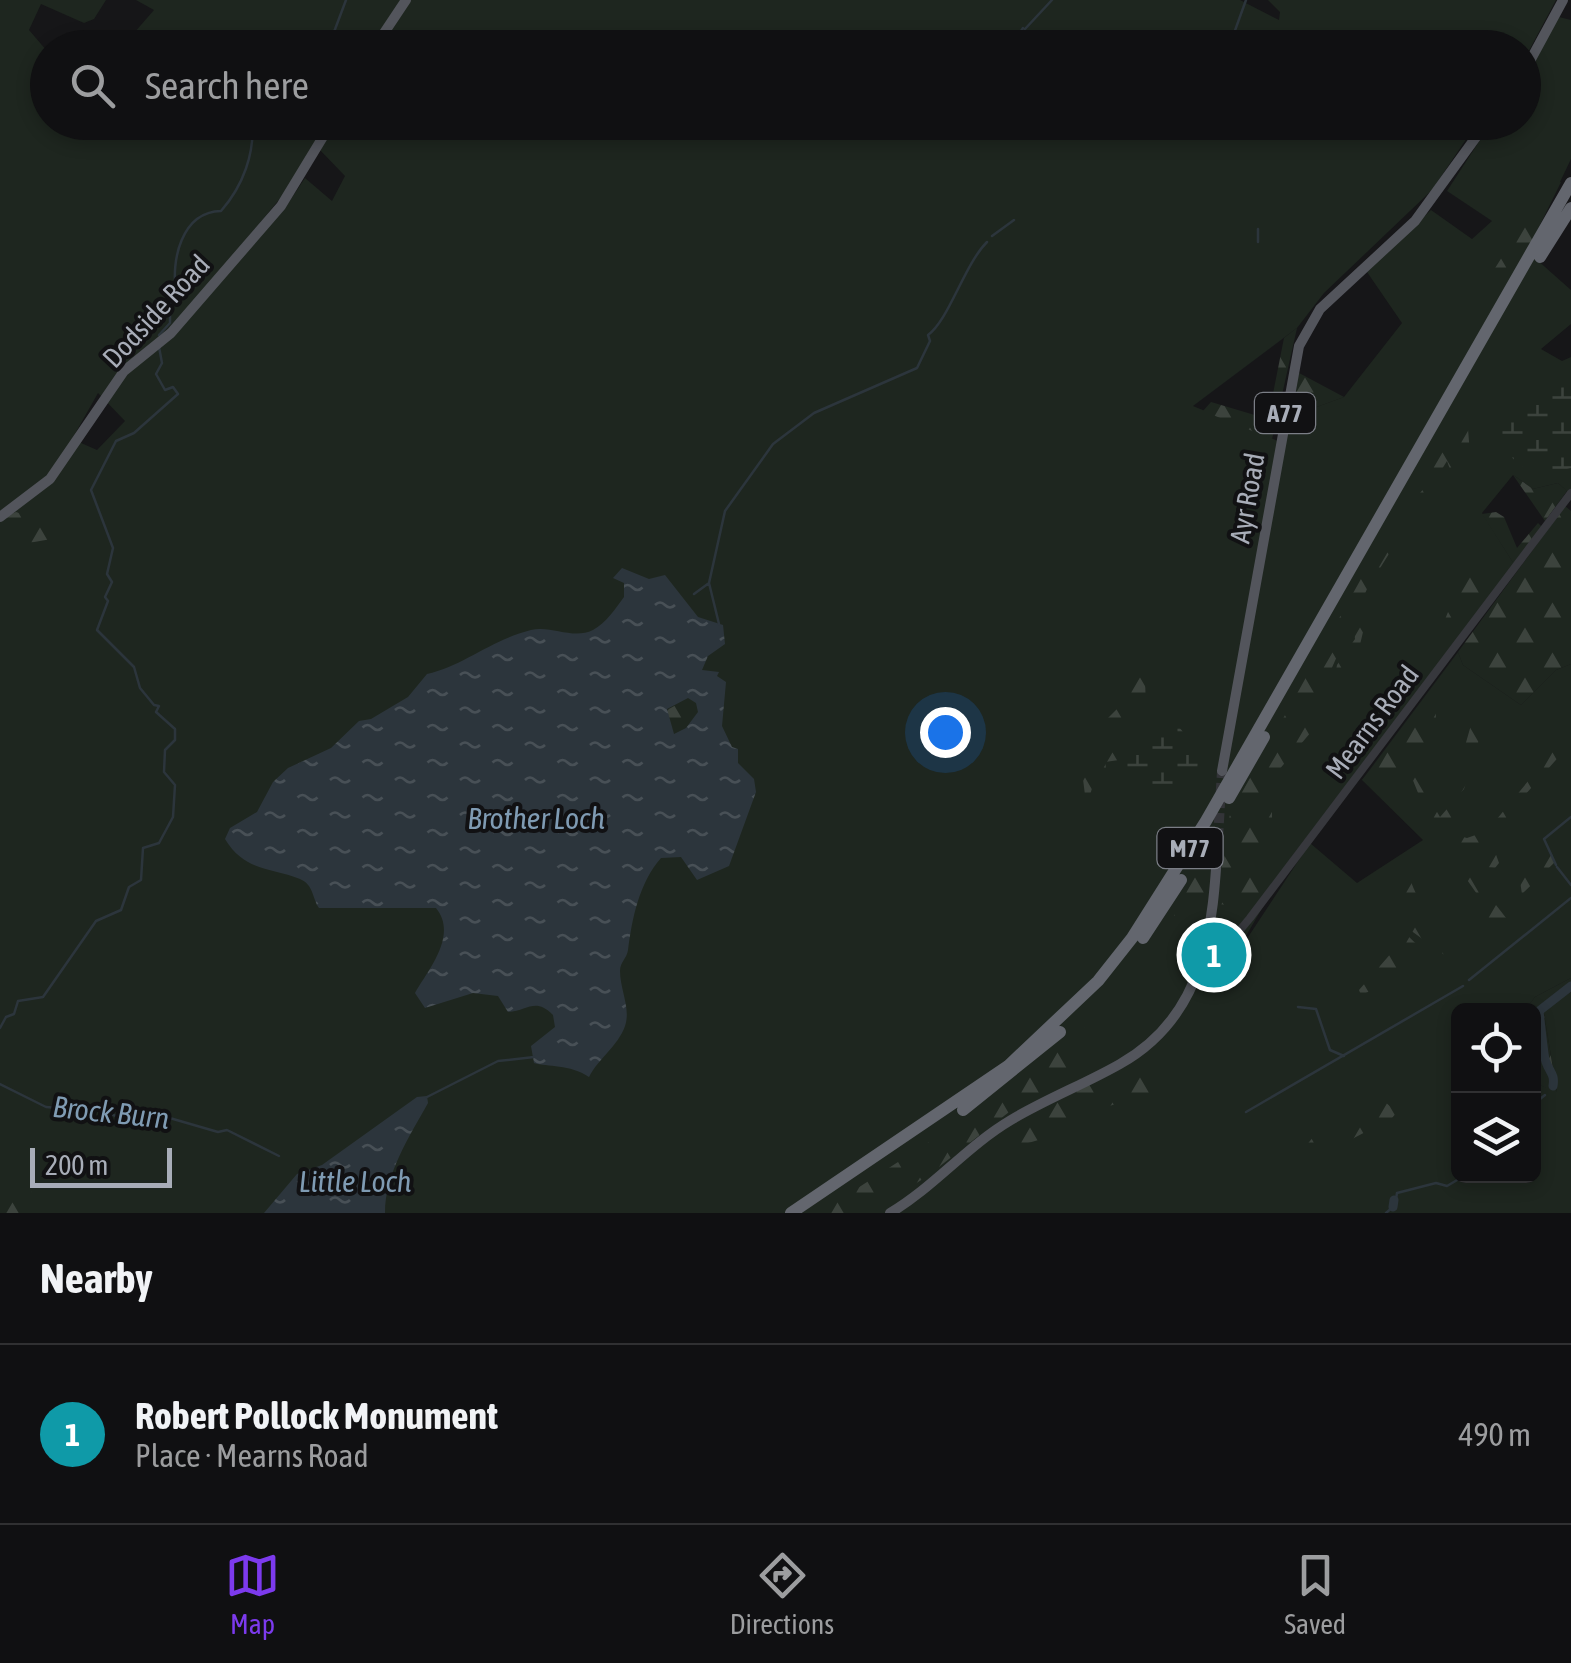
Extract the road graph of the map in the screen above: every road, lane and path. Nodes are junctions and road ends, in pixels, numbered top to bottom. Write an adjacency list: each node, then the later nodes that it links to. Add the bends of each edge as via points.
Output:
1 (406, 0): 3 (main road)
2 (1562, 0): 4 (main road)
3 (386, 30)
4 (1541, 40)
5 (321, 140): 10 (main road, Dodside Road, via 281,206 171,332 124,371 50,479)
6 (1474, 140): 11 (main road, Ayr Road / A77, via 1415,221 1320,309 1298,346)
7 (1571, 181): 8 (highway, M77)
8 (1567, 204): 14 (highway, M77, via 1132,938 1087,992 1008,1066); 15 (highway, M77, via 1169,901 1138,944 1104,987 1016,1072)
9 (1571, 493): 13 (street, Mearns Road, via 1256,911)
10 (0, 517)
11 (1222, 770)
12 (1218, 838): 13 (main road, via 1212,921)
13 (1200, 971): 16 (main road, via 1180,1009 1142,1050 1010,1120)
14 (792, 1213)
15 (806, 1213)
16 (890, 1213)

